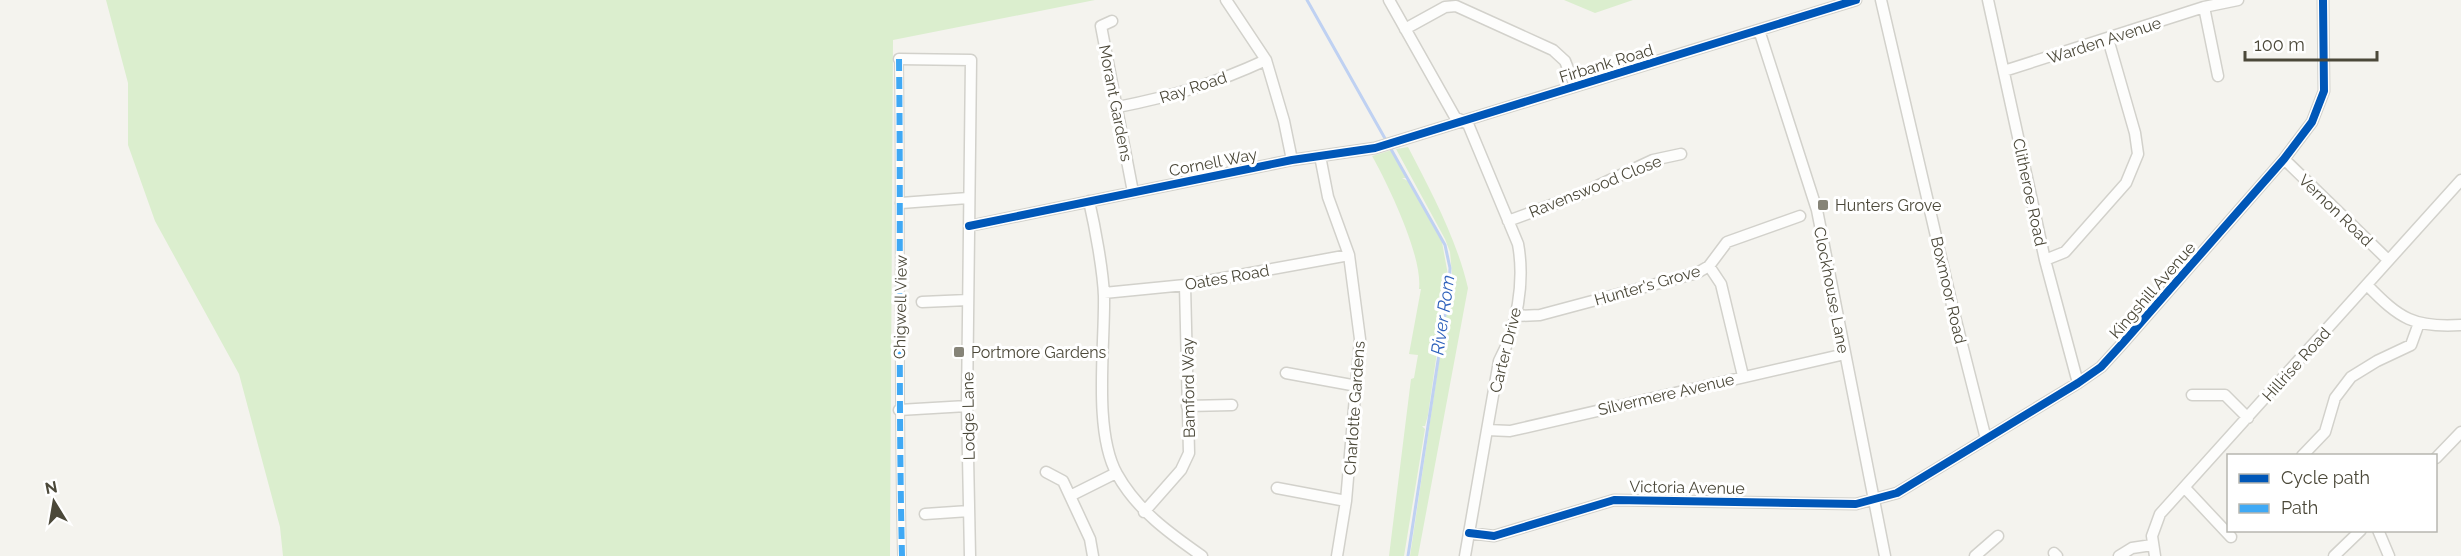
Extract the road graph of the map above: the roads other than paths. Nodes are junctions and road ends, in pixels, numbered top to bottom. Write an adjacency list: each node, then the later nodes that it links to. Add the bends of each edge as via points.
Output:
1 (1226, 0): 14 (street)
2 (1389, 0): 10 (street, Carter Drive)
3 (1856, 0): 11 (street, Firbank Road)
4 (1881, 0): 59 (street, Boxmoor Road)
5 (1988, 0): 15 (street, Clitheroe Road)
6 (2238, 0): 8 (street, Warden Avenue)
7 (2323, 0): 22 (street, Kingshill Avenue, via 2324,91 2312,122)
8 (2204, 8): 12 (street, Warden Avenue); 16 (street)
9 (1112, 21): 18 (street, Morant Gardens, via 1101,26)
10 (1405, 29): 17 (street, via 1445,7 1456,6 1553,50 1565,61); 19 (street, Carter Drive, via 1455,117)
11 (1759, 30): 17 (street, Firbank Road); 26 (street, Clockhouse Lane)
12 (2108, 39): 15 (street, Warden Avenue); 35 (street, via 2138,154 2126,183 2065,252)
13 (899, 59): 27 (street, Lodge Lane, via 971,60); 29 (street, Chigwell View)
14 (1266, 60): 18 (street, Ray Road, via 1218,82); 23 (street)
15 (2004, 71): 35 (street, Clitheroe Road)
16 (2218, 76)
17 (1575, 86): 19 (street, Firbank Road)
18 (1118, 107): 25 (street, Morant Gardens)
19 (1461, 120): 21 (street, Cornell Way, via 1379,146); 31 (street, Carter Drive, via 1468,124)
20 (1682, 154): 31 (street, Ravenswood Close, via 1653,160 1578,195)
21 (1320, 156): 23 (street, Cornell Way); 34 (street, Charlotte Gardens, via 1328,197)
22 (2284, 159): 36 (street, Vernon Road); 49 (street, Kingshill Avenue, via 2108,359)
23 (1292, 160): 25 (street, Cornell Way)
24 (2461, 180): 36 (street, Hillrise Road)
25 (1133, 192): 28 (street, Cornell Way)
26 (1812, 195): 30 (street); 33 (street, Clockhouse Lane)
27 (968, 198): 29 (street); 32 (street, Lodge Lane)
28 (1089, 201): 32 (street, Cornell Way); 40 (street)
29 (901, 202): 55 (street, Chigwell View)
30 (1800, 216): 33 (street); 37 (street, Hunter's Grove, via 1727,242)
31 (1508, 221): 43 (street, Carter Drive, via 1521,260)
32 (969, 226): 41 (street, Lodge Lane)
33 (1820, 226): 46 (street, Clockhouse Lane)
34 (1349, 255): 38 (street, Oates Road); 50 (street, Charlotte Gardens, via 1360,339)
35 (2045, 260): 49 (street, Clitheroe Road)
36 (2388, 260): 39 (street, Hillrise Road)
37 (1709, 266): 43 (street, Hunter's Grove, via 1697,273 1540,315); 48 (street, via 1721,284)
38 (1185, 285): 40 (street, Oates Road); 54 (street, Bamford Way)
39 (2367, 285): 44 (street, via 2389,308); 56 (street, Hillrise Road)
40 (1104, 293): 63 (street, via 1102,382 1106,440)
41 (968, 300): 42 (street); 53 (street, Lodge Lane)
42 (922, 302)
43 (1516, 316): 57 (street, Carter Drive, via 1510,341 1499,361)
44 (2419, 323): 45 (street, via 2430,327); 60 (street, via 2411,345 2351,377 2335,398 2325,432)
45 (2461, 325)
46 (1845, 354): 48 (street, Silvermere Avenue); 67 (street, Clockhouse Lane)
47 (1287, 373): 50 (street)
48 (1743, 376): 57 (street, Silvermere Avenue, via 1510,431)
49 (2078, 383): 59 (street, Kingshill Avenue)
50 (1357, 386): 68 (street, Charlotte Gardens)
51 (2192, 395): 56 (street, via 2225,395)
52 (1232, 405): 54 (street)
53 (967, 406): 55 (street); 69 (street, Lodge Lane)
54 (1187, 406): 70 (street, Bamford Way, via 1189,453 1181,470)
55 (898, 410): 78 (street, Chigwell View)
56 (2248, 418): 65 (street, Hillrise Road)
57 (1487, 430): 74 (street, Carter Drive)
58 (2461, 432): 61 (street)
59 (1986, 439): 67 (street, Kingshill Avenue, via 1897,493)
60 (2304, 454)
61 (2437, 457)
62 (1046, 471): 66 (street, via 1063,481)
63 (1116, 473): 66 (street); 70 (street)
64 (1277, 488): 68 (street)
65 (2185, 488): 76 (street); 77 (street, Hillrise Road, via 2160,514 2154,528)
66 (1071, 496): 80 (street, via 1090,539)
67 (1873, 500): 74 (street, Victoria Avenue, via 1856,504 1614,500 1494,536); 84 (street, Clockhouse Lane)
68 (1346, 501): 82 (street, Charlotte Gardens)
69 (969, 511): 71 (street); 79 (street, Lodge Lane)
70 (1144, 512): 81 (street)
71 (925, 514)
72 (2360, 532): 87 (street)
73 (2378, 532): 88 (street)
74 (1469, 533): 83 (street, Carter Drive)
75 (1998, 536): 85 (street)
76 (2230, 537)
77 (2154, 551): 86 (street, via 2132,548)
78 (902, 556)
79 (970, 556)
80 (1093, 556)
81 (1202, 556)
82 (1337, 556)
83 (1466, 556)
84 (1885, 556)
85 (1975, 556)
86 (2119, 556)
87 (2334, 556)
88 (2389, 556)

